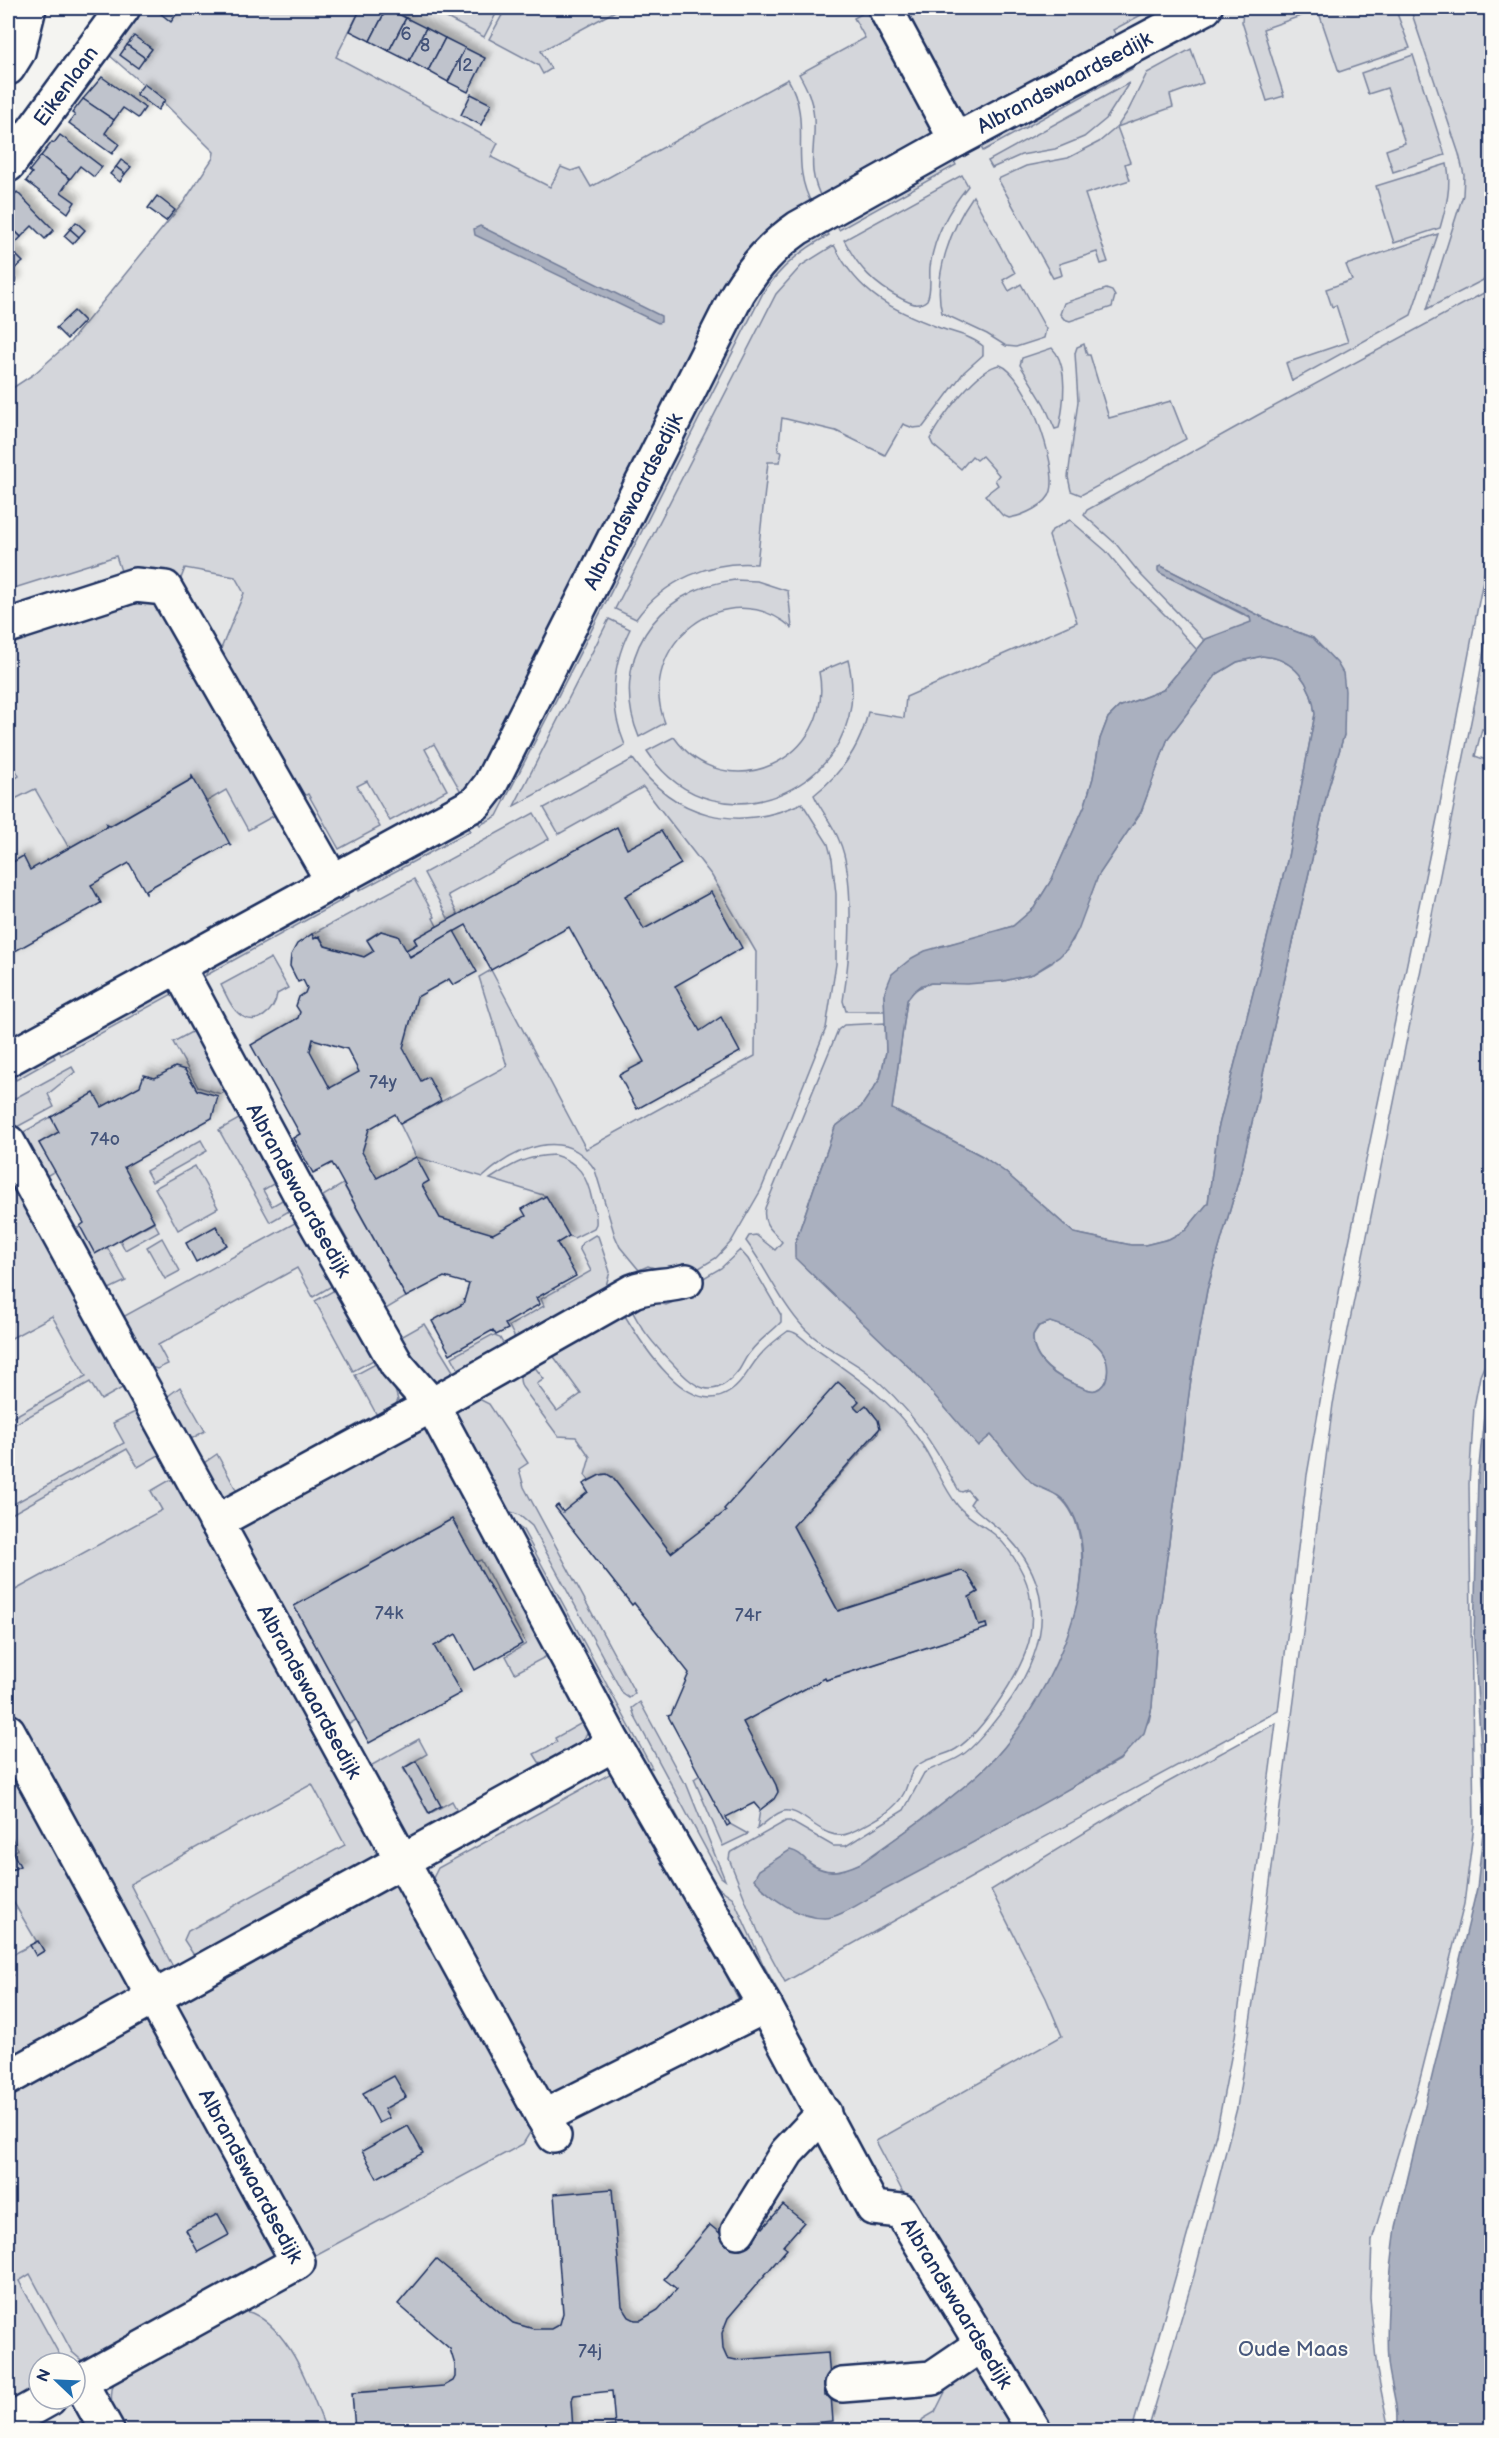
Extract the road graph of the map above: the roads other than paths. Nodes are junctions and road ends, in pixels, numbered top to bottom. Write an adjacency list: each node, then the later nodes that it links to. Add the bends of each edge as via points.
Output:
1 (29, 8): 5 (street, via 18,52)
2 (123, 8): 7 (street, Eikenlaan)
3 (885, 8): 6 (street, Albrandswaardsedijk)
4 (1205, 8): 6 (street, Albrandswaardsedijk)
5 (8, 68)
6 (956, 140): 9 (street, Albrandswaardsedijk, via 798,228 776,243 752,269 486,792 468,808)
7 (8, 165)
8 (8, 626): 9 (street, via 135,585 165,588)
9 (333, 882): 10 (street, Albrandswaardsedijk)
10 (178, 967): 11 (street, Albrandswaardsedijk); 14 (street, Albrandswaardsedijk, via 397,1365)
11 (8, 1059)
12 (8, 1142): 15 (street, Albrandswaardsedijk)
13 (686, 1281): 14 (street, via 633,1291)
14 (432, 1405): 15 (street); 17 (street, Albrandswaardsedijk)
15 (216, 1522): 18 (street, Albrandswaardsedijk)
16 (8, 1731): 19 (street, Albrandswaardsedijk)
17 (614, 1744): 18 (street); 20 (street, Albrandswaardsedijk)
18 (402, 1861): 19 (street); 20 (street, Albrandswaardsedijk, via 548,2127)
19 (153, 1998): 21 (street); 25 (street, Albrandswaardsedijk, via 298,2262)
20 (765, 2006): 22 (street, Albrandswaardsedijk)
21 (8, 2078)
22 (824, 2114): 23 (street, via 787,2152); 24 (street, Albrandswaardsedijk, via 873,2208 901,2211)
23 (738, 2231)
24 (982, 2344): 26 (street, via 932,2378); 31 (street, Albrandswaardsedijk)
25 (87, 2378)
26 (842, 2385)
27 (87, 2399): 30 (street, Albrandswaardsedijk)
28 (28, 2411): 29 (street)
29 (8, 2422)
30 (107, 2430)
31 (1034, 2430)

